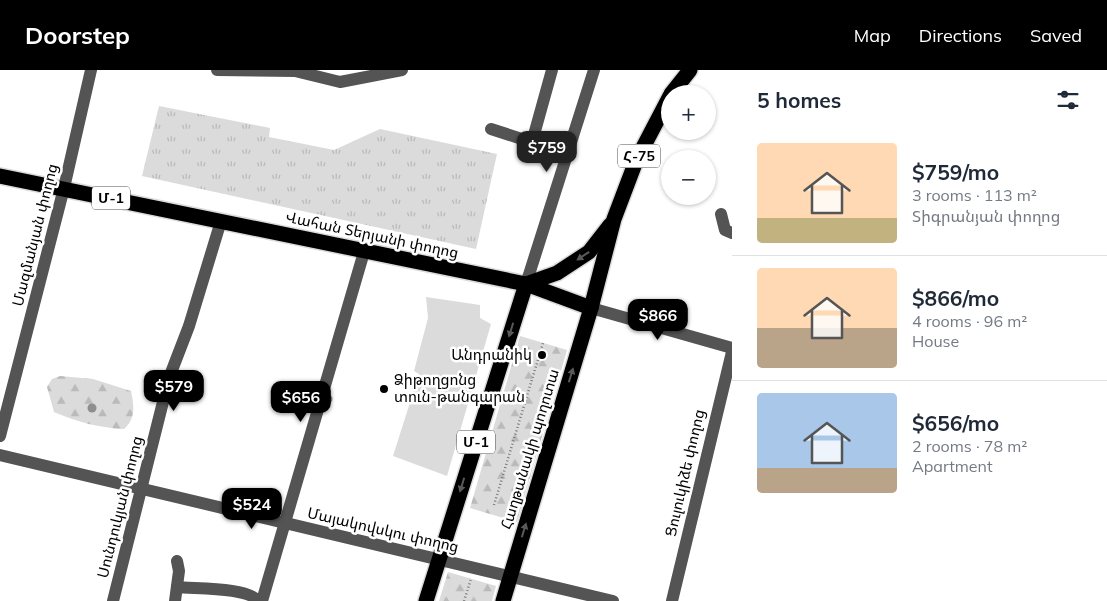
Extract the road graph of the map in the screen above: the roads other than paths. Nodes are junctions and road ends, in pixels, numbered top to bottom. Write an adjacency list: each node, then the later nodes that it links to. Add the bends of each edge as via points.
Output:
1 (91, 70): 14 (street, Մազմանյան փողոց)
2 (218, 70): 7 (street)
3 (402, 70): 7 (street, via 340,82 295,71)
4 (552, 70): 11 (street)
5 (594, 70): 12 (street)
6 (690, 70): 8 (highway, Հ-75)
7 (276, 71)
8 (679, 85)
9 (661, 114): 16 (highway, Հ-75, via 636,161)
10 (491, 129): 11 (street)
11 (532, 142): 12 (street)
12 (568, 154): 20 (street)
13 (0, 176): 14 (highway, Վահան Տերյանի փողոց / Մ-1)
14 (64, 188): 17 (highway, Վահան Տերյանի փողոց / Մ-1); 24 (street, Մազմանյան փողոց)
15 (720, 214): 18 (street, via 725,230)
16 (614, 219): 20 (highway, Հ-75, one-way to 20, via 590,252 557,273); 21 (highway, Հ-75)
17 (221, 220): 19 (highway, Վահան Տերյանի փողոց / Մ-1); 26 (street, Սունդուկյան փողոց, via 189,326 168,378)
18 (732, 233)
19 (364, 252): 20 (highway, Վահան Տերյանի փողոց / Մ-1); 27 (street)
20 (526, 284): 21 (highway, Վահան Տերյանի փողոց / Մ-1); 29 (highway, Մ-1, one-way to 29)
21 (591, 308): 22 (street, Վահան Տերյանի փողոց); 30 (highway, Հաղթանակի պողոտա, one-way to 21)
22 (732, 348)
23 (732, 352): 38 (street, Ցուլուկիձե փողոց)
24 (0, 436)
25 (0, 455): 26 (street, Մայակովսկու փողոց)
26 (141, 489): 27 (street, Մայակովսկու փողոց); 32 (street, Սունդուկյան փողոց)
27 (286, 524): 29 (street, Մայակովսկու փողոց); 34 (street)
28 (177, 560): 31 (street)
29 (438, 560): 30 (street, Մայակովսկու փողոց); 35 (highway, Մ-1)
30 (510, 577): 36 (highway, Հաղթանակի պողոտա); 37 (street, Մայակովսկու փողոց)
31 (177, 587): 33 (street); 34 (street, via 239,592)
32 (114, 601)
33 (175, 601)
34 (260, 601)
35 (426, 601)
36 (503, 601)
37 (613, 601)
38 (672, 601)

